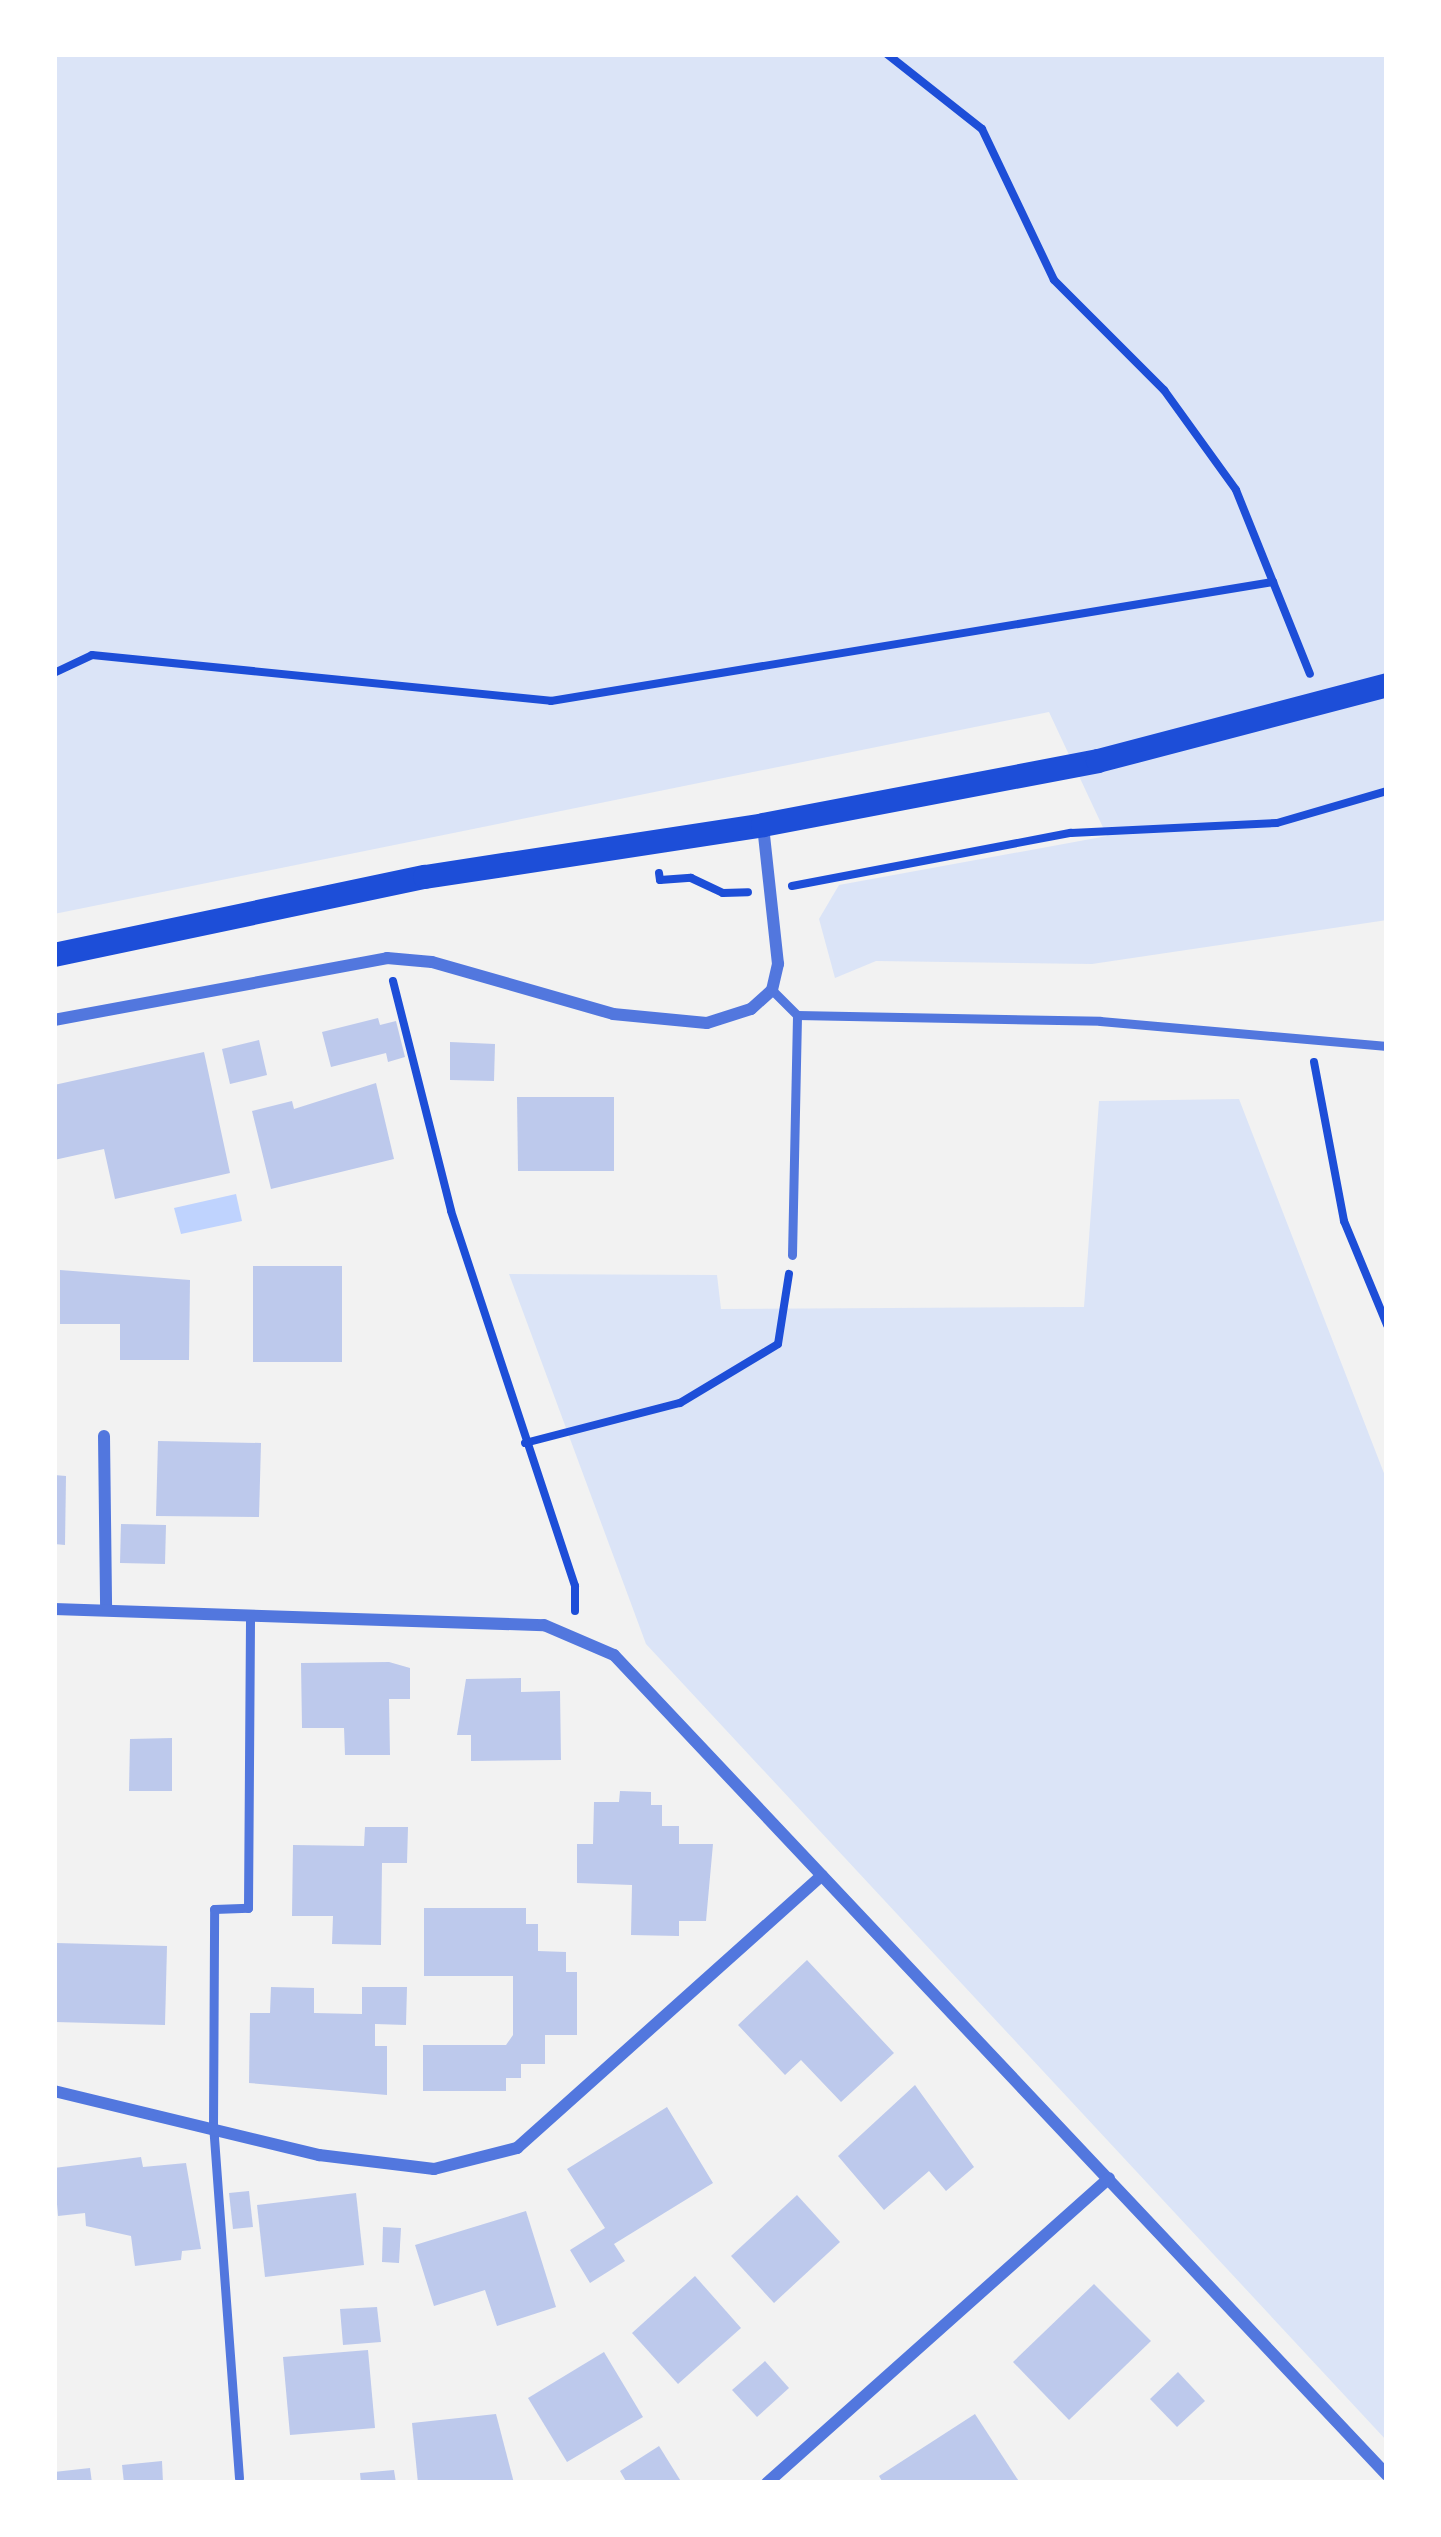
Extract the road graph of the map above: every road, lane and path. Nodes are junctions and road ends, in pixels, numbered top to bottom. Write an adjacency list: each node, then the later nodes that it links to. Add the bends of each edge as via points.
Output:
1 (886, 54): 2 (path, via 982,129 1054,280 1164,390 1236,490)
2 (1274, 582): 3 (path, via 551,701 92,655); 5 (path)
3 (54, 673)
4 (1387, 686): 5 (main road)
5 (1322, 704): 7 (main road, via 1098,760)
6 (1387, 791): 9 (path, via 1276,823 1070,833)
7 (763, 825): 8 (main road); 9 (street)
8 (654, 843): 9 (path, via 660,880 692,878 723,893); 10 (main road, via 424,877)
9 (772, 890): 12 (street)
10 (54, 956)
11 (387, 958): 12 (street, via 432,962 658,1021 707,1023 751,1009); 14 (street); 20 (path, via 452,1211)
12 (772, 990): 13 (lane)
13 (797, 1015): 15 (lane, via 1100,1021); 17 (lane)
14 (54, 1020)
15 (1311, 1043): 16 (lane); 18 (path, via 1344,1221)
16 (1387, 1046)
17 (792, 1255): 20 (path, via 778,1344 680,1403)
18 (1387, 1325)
19 (104, 1436): 22 (street)
20 (525, 1443): 24 (path, via 574,1586)
21 (54, 1609): 22 (street)
22 (106, 1609): 23 (street)
23 (250, 1615): 24 (street, via 544,1625); 27 (lane, via 248,1908 214,1909)
24 (575, 1636): 25 (street, via 614,1655)
25 (822, 1875): 27 (street, via 517,2148 434,2168 319,2156); 28 (street)
26 (54, 2091): 27 (street)
27 (213, 2128): 30 (lane)
28 (1108, 2178): 29 (street); 31 (street)
29 (1387, 2475)
30 (239, 2478)
31 (767, 2483)

